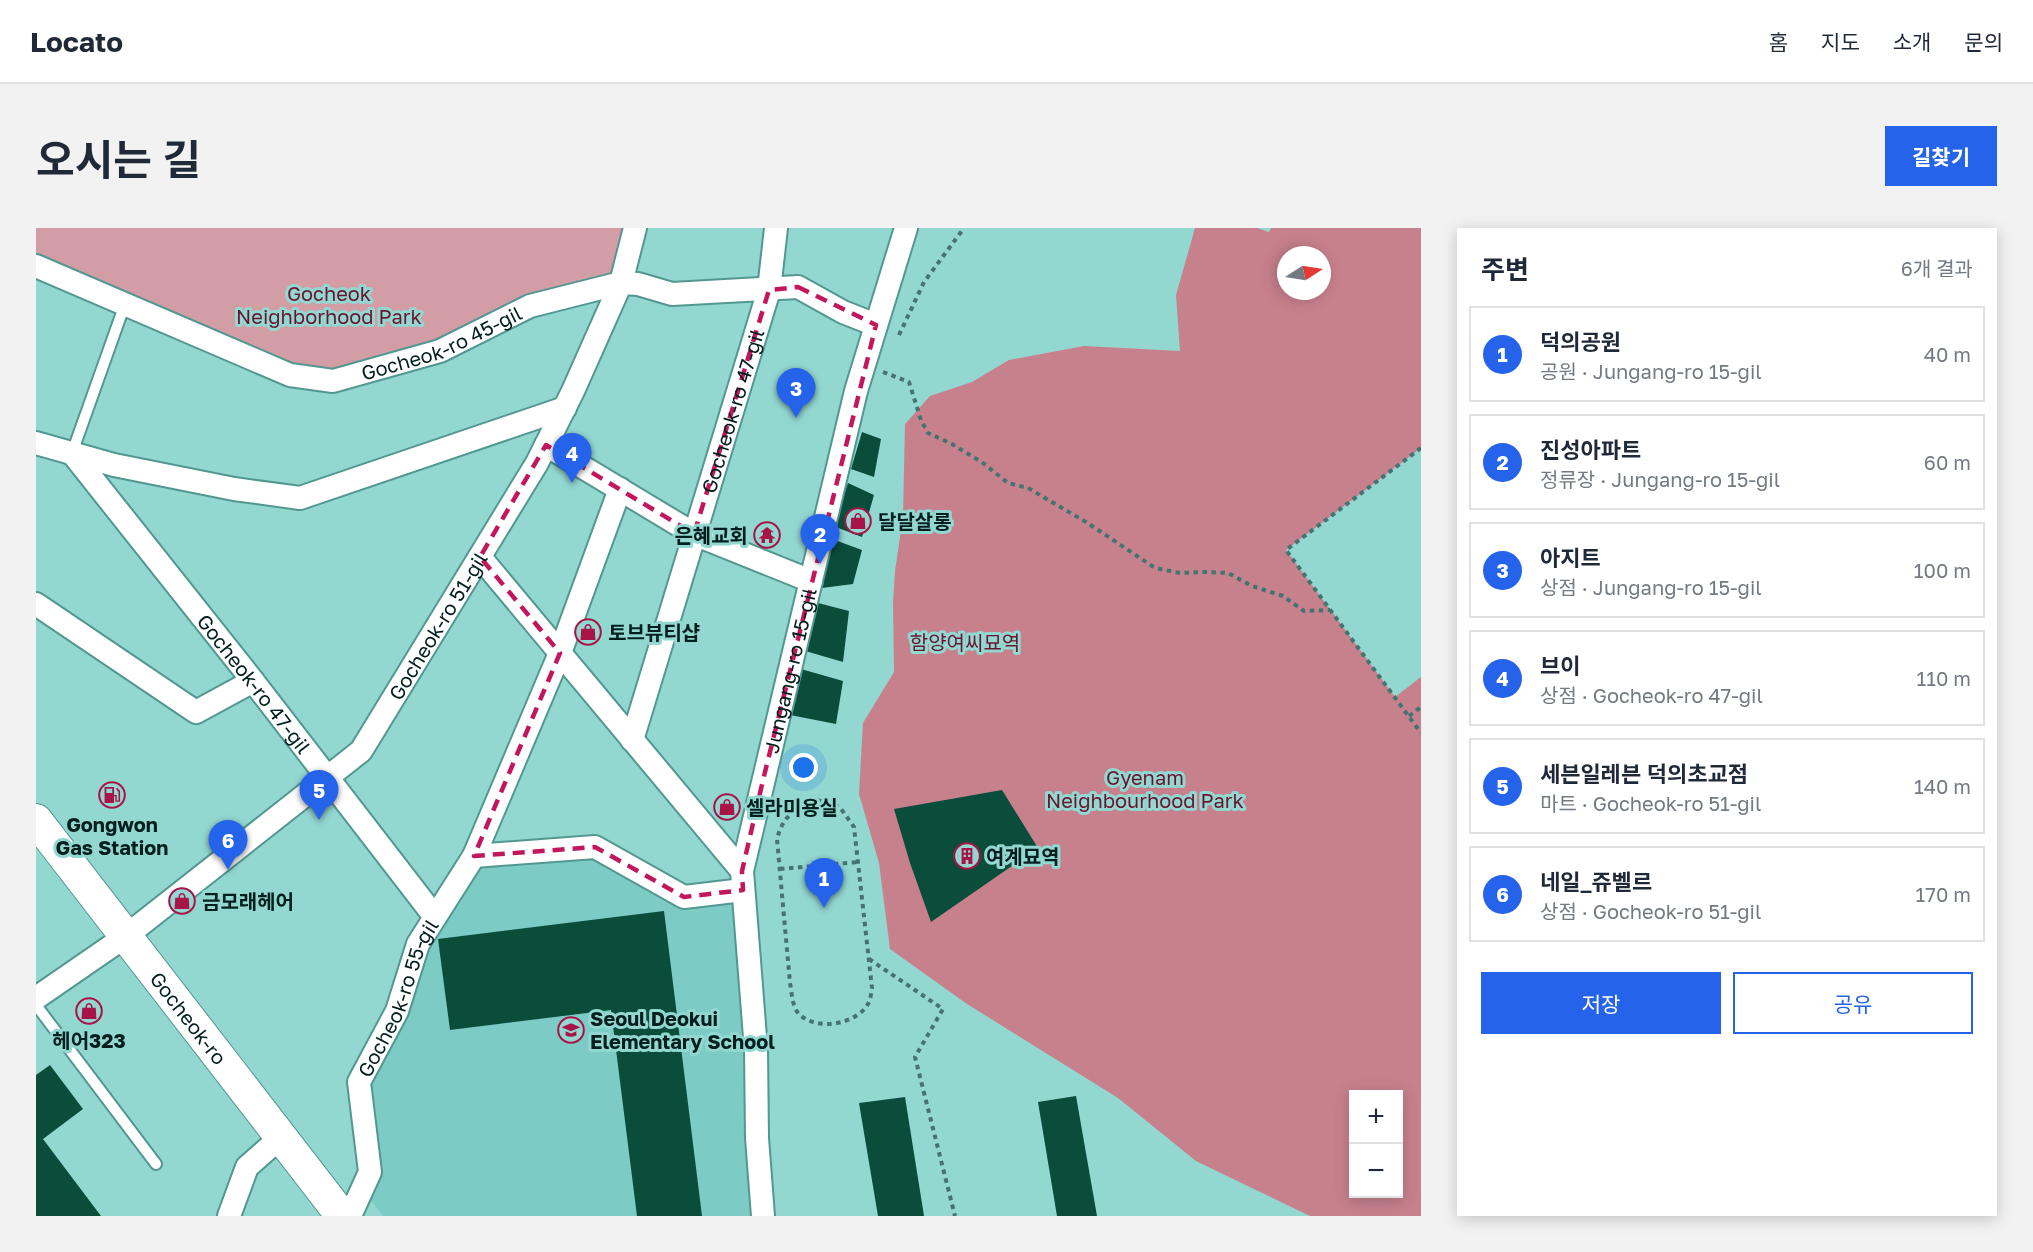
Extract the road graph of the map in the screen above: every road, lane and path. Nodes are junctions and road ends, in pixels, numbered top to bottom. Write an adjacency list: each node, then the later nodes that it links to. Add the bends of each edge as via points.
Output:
1 (634, 228): 6 (street, Gocheok-ro 51-gil)
2 (776, 228): 7 (street)
3 (906, 228): 9 (street, Jungang-ro 15-gil)
4 (964, 228): 10 (path, via 924,282)
5 (36, 266): 8 (street, Gocheok-ro 45-gil)
6 (621, 284): 7 (street, Gocheok-ro 45-gil, via 638,284 672,294); 8 (street, Gocheok-ro 45-gil, via 530,306 440,351 333,381 290,375); 13 (street, Gocheok-ro 51-gil)
7 (769, 290): 9 (street, Gocheok-ro 45-gil, via 798,286 843,312); 19 (street, Gocheok-ro 47-gil)
8 (124, 304): 17 (lane)
9 (876, 325): 12 (street, Jungang-ro 15-gil)
10 (897, 339)
11 (886, 364): 12 (path)
12 (873, 369): 21 (street, Jungang-ro 15-gil, via 856,391); 23 (path, via 909,382 928,433 983,462 1008,483 1028,488 1086,522 1155,568 1180,573 1228,573 1283,597 1304,611)
13 (565, 408): 15 (street, Gocheok-ro 51-gil); 17 (street, via 300,498 234,489)
14 (36, 443): 17 (street)
15 (546, 445): 18 (street); 20 (street, Gocheok-ro 51-gil)
16 (1421, 448): 23 (path, via 1286,550)
17 (72, 453): 25 (street, Gocheok-ro 47-gil)
18 (620, 489): 19 (street); 24 (street, Gocheok-ro 55-gil)
19 (694, 534): 21 (street); 29 (street, Gocheok-ro 47-gil)
20 (480, 557): 24 (street); 30 (street, Gocheok-ro 51-gil, via 361,751)
21 (811, 581): 35 (street, Jungang-ro 15-gil)
22 (36, 604): 25 (street, via 196,712)
23 (1330, 610): 27 (path)
24 (560, 653): 29 (street); 32 (street, Gocheok-ro 55-gil)
25 (253, 681): 30 (street, Gocheok-ro 47-gil)
26 (1421, 706): 27 (path)
27 (1409, 716): 28 (path)
28 (1421, 733)
29 (632, 740): 35 (street)
30 (327, 777): 36 (street, Gocheok-ro 47-gil); 37 (street, Gocheok-ro 51-gil)
31 (36, 820): 37 (main road, Gocheok-ro)
32 (474, 856): 35 (street, via 595,847 684,897); 36 (street, Gocheok-ro 55-gil)
33 (858, 862): 34 (path); 34 (path, via 854,827 848,816 839,806 818,800 798,807 779,829); 38 (path)
34 (780, 869): 38 (path, via 790,983 799,1014 815,1022 829,1023 847,1021 860,1013 869,1002 872,988)
35 (743, 881): 46 (street, Jungang-ro 15-gil)
36 (435, 917): 45 (street, Gocheok-ro 55-gil, via 417,944 397,1011 359,1082 370,1172)
37 (126, 936): 39 (street, Gocheok-ro 51-gil); 41 (main road, Gocheok-ro)
38 (869, 958): 47 (path, via 944,1009 915,1057)
39 (36, 998)
40 (36, 1005): 42 (lane)
41 (281, 1137): 43 (street, via 247,1167); 44 (main road, Gocheok-ro)
42 (156, 1164)
43 (229, 1216)
44 (342, 1216)
45 (350, 1216)
46 (763, 1216)
47 (956, 1216)

